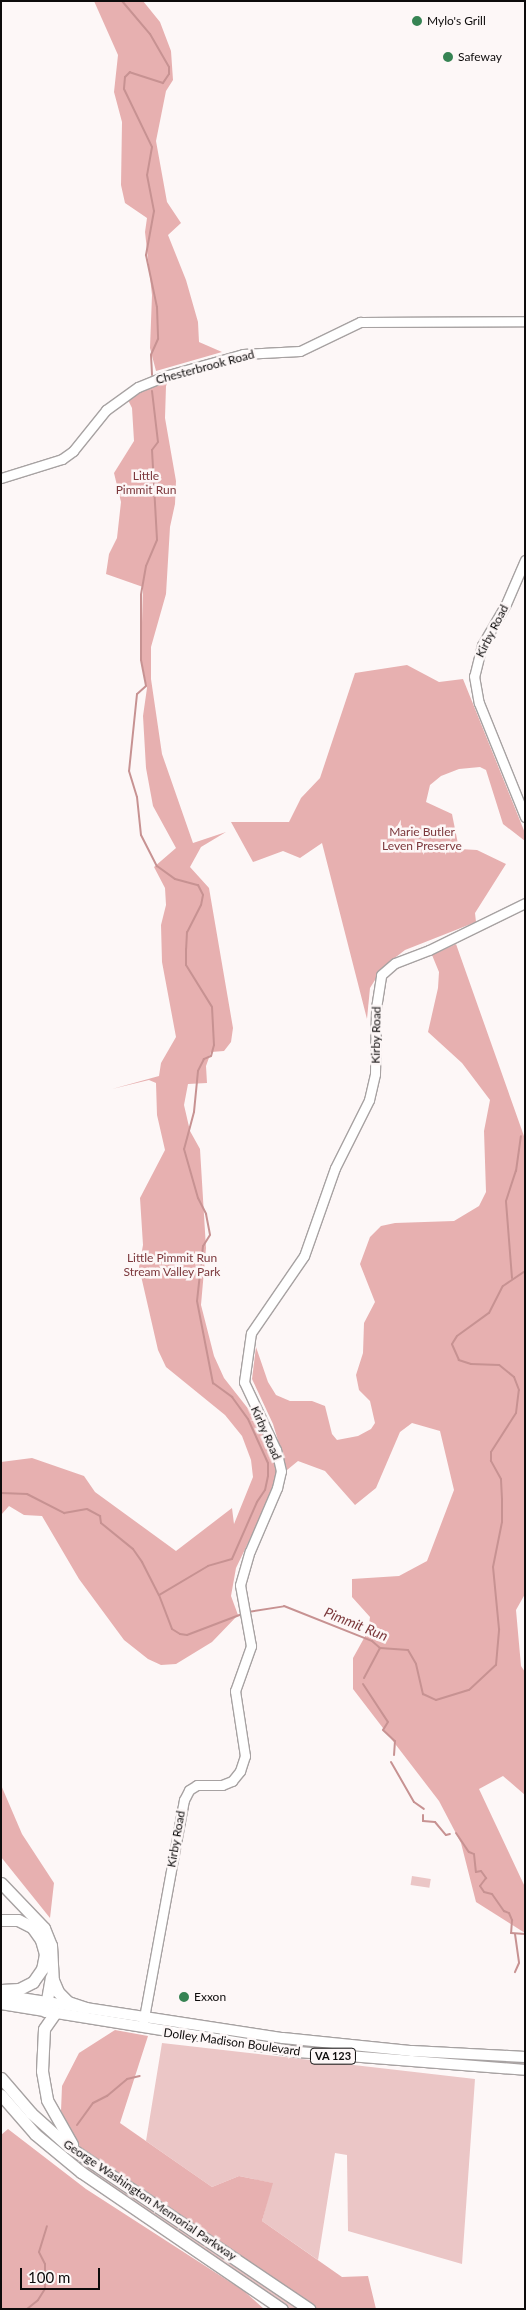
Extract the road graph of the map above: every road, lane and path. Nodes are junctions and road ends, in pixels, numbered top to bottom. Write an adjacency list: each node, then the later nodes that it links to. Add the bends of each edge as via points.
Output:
1 (525, 321): 2 (main road, Chesterbrook Road, via 360,322 300,351 243,354 160,377 138,387 106,410 73,451 62,459)
2 (2, 476)
3 (525, 560): 4 (main road, Kirby Road, via 506,604 479,651 474,676 479,703)
4 (525, 816)
5 (525, 903): 14 (main road, Kirby Road, via 429,950 395,962 381,975 376,1008 376,1067 369,1100 335,1168 307,1249 256,1321 248,1344 244,1382 276,1450 281,1471 242,1576 240,1592 251,1651 237,1680 235,1695 244,1738 244,1762 232,1781 222,1785 198,1785 189,1790 184,1800)
6 (1, 1883): 8 (highway, via 42,1924 51,1945)
7 (1, 1920): 9 (highway, via 18,1920 32,1928 41,1940 45,1954 42,1969 33,1982 19,1989)
8 (53, 1966): 12 (highway, via 54,1983 60,1994); 13 (highway)
9 (1, 1990)
10 (1, 1995): 13 (main road, Dolley Madison Boulevard / VA 123)
11 (1, 2004): 13 (main road, Dolley Madison Boulevard / VA 123)
12 (86, 2008): 13 (main road, Dolley Madison Boulevard / VA 123); 14 (main road, Dolley Madison Boulevard / VA 123)
13 (49, 2009): 14 (main road, Dolley Madison Boulevard / VA 123); 25 (highway, via 41,2057 45,2092 63,2132)
14 (143, 2023): 15 (main road, Dolley Madison Boulevard / VA 123); 16 (main road, Dolley Madison Boulevard / VA 123)
15 (283, 2038): 16 (main road); 17 (main road, Dolley Madison Boulevard / VA 123)
16 (282, 2050): 19 (main road, Dolley Madison Boulevard / VA 123)
17 (426, 2052): 18 (main road, Dolley Madison Boulevard / VA 123); 19 (main road)
18 (525, 2058)
19 (425, 2065): 20 (main road, Dolley Madison Boulevard / VA 123)
20 (525, 2070)
21 (1, 2078): 25 (highway, George Washington Memorial Parkway, via 43,2126)
22 (1, 2095): 24 (highway, George Washington Memorial Parkway)
23 (1, 2106): 24 (highway)
24 (35, 2134): 26 (highway, George Washington Memorial Parkway, via 98,2184)
25 (93, 2164): 27 (highway, George Washington Memorial Parkway)
26 (282, 2309)
27 (310, 2309)

